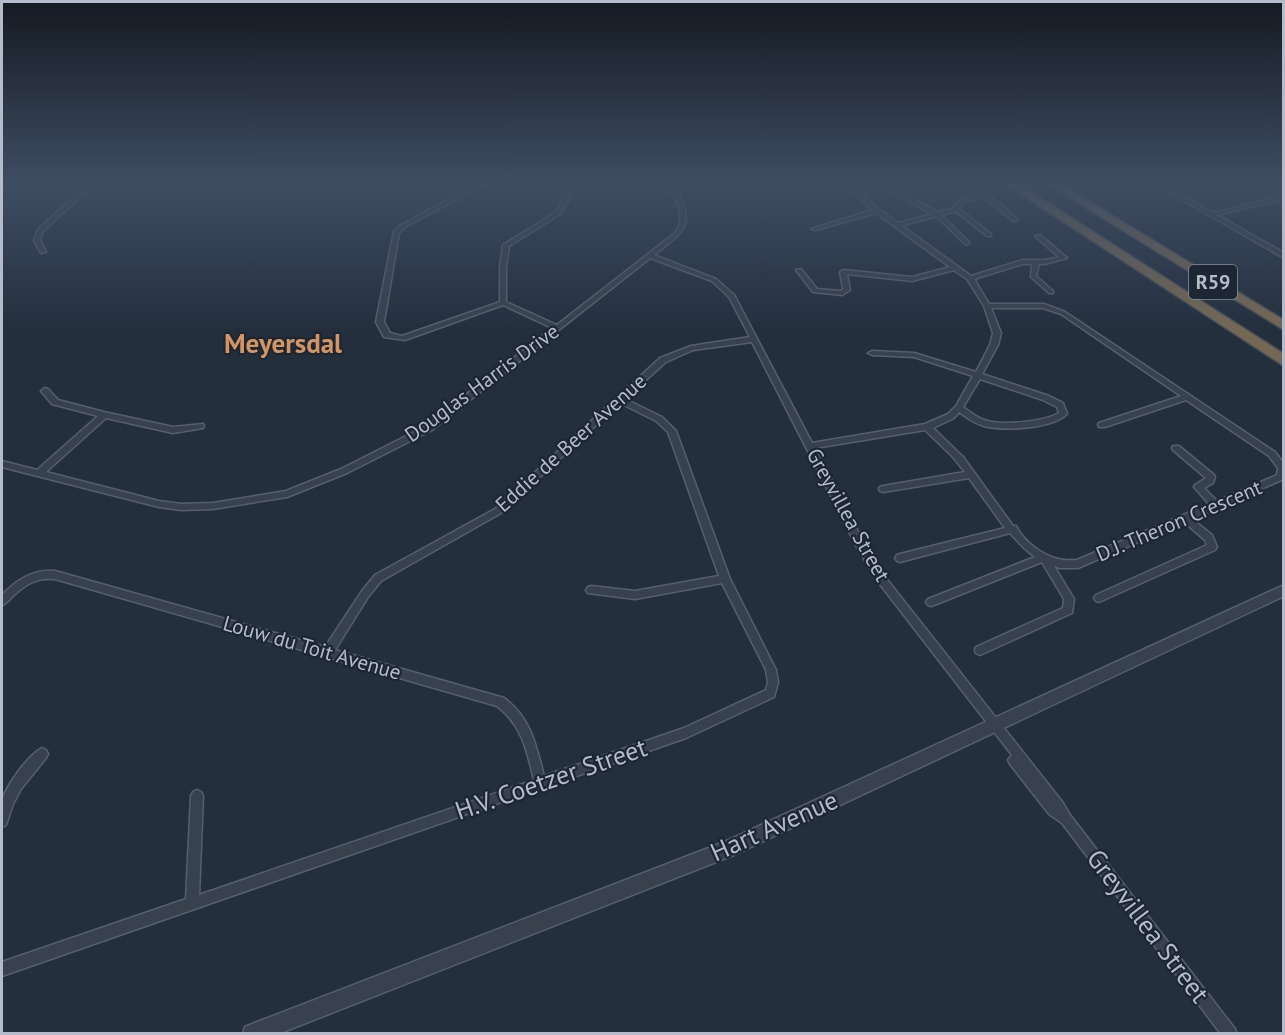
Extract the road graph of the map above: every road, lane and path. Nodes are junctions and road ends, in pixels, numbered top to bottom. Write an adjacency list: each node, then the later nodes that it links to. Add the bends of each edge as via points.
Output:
1 (41, 231): 16 (street, via 38,240)
2 (397, 231): 24 (street, via 380,322 387,335 402,339)
3 (528, 231): 24 (street, via 504,247)
4 (677, 231): 17 (street, Douglas Harris Drive)
5 (906, 231): 20 (street)
6 (955, 231): 15 (street)
7 (982, 231): 12 (street)
8 (1084, 231): 30 (highway, R59)
9 (1129, 231): 14 (highway, R59)
10 (1133, 231): 14 (highway)
11 (1241, 231): 18 (street)
12 (988, 236)
13 (1038, 236): 19 (street, via 1064,257)
14 (1142, 239): 26 (highway, R59)
15 (967, 243)
16 (43, 252)
17 (651, 256): 27 (street, Douglas Harris Drive); 28 (street, Greyvillea Street, via 724,287)
18 (1284, 256)
19 (1036, 262): 22 (street, via 1023,262); 23 (street, via 1033,276)
20 (956, 267): 21 (street, via 912,279 843,272 846,292 813,290); 22 (street)
21 (799, 270)
22 (970, 279): 25 (street)
23 (1051, 292)
24 (503, 303): 27 (street)
25 (987, 306): 31 (street, via 997,333); 33 (street, D.J. Theron Crescent, via 1056,309)
26 (1284, 326)
27 (558, 328): 43 (street, Douglas Harris Drive, via 418,435 313,485 278,497 213,506 168,506)
28 (755, 339): 34 (street, Eddie de Beer Avenue, via 673,354 658,363); 40 (street, Greyvillea Street)
29 (872, 353): 31 (street, via 914,355)
30 (1284, 361)
31 (976, 375): 35 (street); 35 (street, via 1053,401 1060,405 1063,414 1053,420 990,424)
32 (45, 391): 36 (street, via 55,402)
33 (1186, 397): 37 (street); 46 (street, D.J. Theron Crescent, via 1272,454 1282,468 1277,480)
34 (620, 400): 51 (street, H.V. Coetzer Street, via 659,419 672,431); 58 (street, Eddie de Beer Avenue, via 498,510 378,578)
35 (959, 408): 39 (street)
36 (104, 415): 38 (street, via 173,430); 43 (street)
37 (1102, 425)
38 (200, 426)
39 (927, 427): 40 (street); 44 (street)
40 (810, 446): 59 (street, Greyvillea Street, via 882,580)
41 (1176, 448): 46 (street, via 1211,477 1198,487)
42 (2, 464): 43 (street, Douglas Harris Drive)
43 (38, 474)
44 (971, 474): 45 (street); 48 (street)
45 (883, 489)
46 (1217, 506): 47 (street, D.J. Theron Crescent)
47 (1186, 519): 50 (street, D.J. Theron Crescent, via 1078,564 1063,566); 54 (street, via 1209,538 1212,547)
48 (1013, 529): 49 (street); 50 (street)
49 (900, 558)
50 (1044, 560): 56 (street); 57 (street, via 1068,599 1068,611)
51 (725, 579): 52 (street, via 635,595); 61 (street, H.V. Coetzer Street, via 768,663 774,682 770,693 686,733)
52 (591, 590)
53 (1284, 590): 59 (street, Hart Avenue)
54 (1099, 598)
55 (2, 601): 58 (street, Louw du Toit Avenue, via 15,587 34,576 55,575)
56 (931, 602)
57 (980, 650)
58 (328, 652): 61 (street, Louw du Toit Avenue, via 500,702 522,724)
59 (991, 726): 66 (street, Hart Avenue, via 728,849); 67 (street, Greyvillea Street)
60 (42, 754): 63 (street, via 20,777 6,801)
61 (540, 782): 64 (street, H.V. Coetzer Street)
62 (197, 796): 64 (street)
63 (2, 821)
64 (192, 903): 65 (street, H.V. Coetzer Street)
65 (2, 969)
66 (252, 1034)
67 (1230, 1034)

